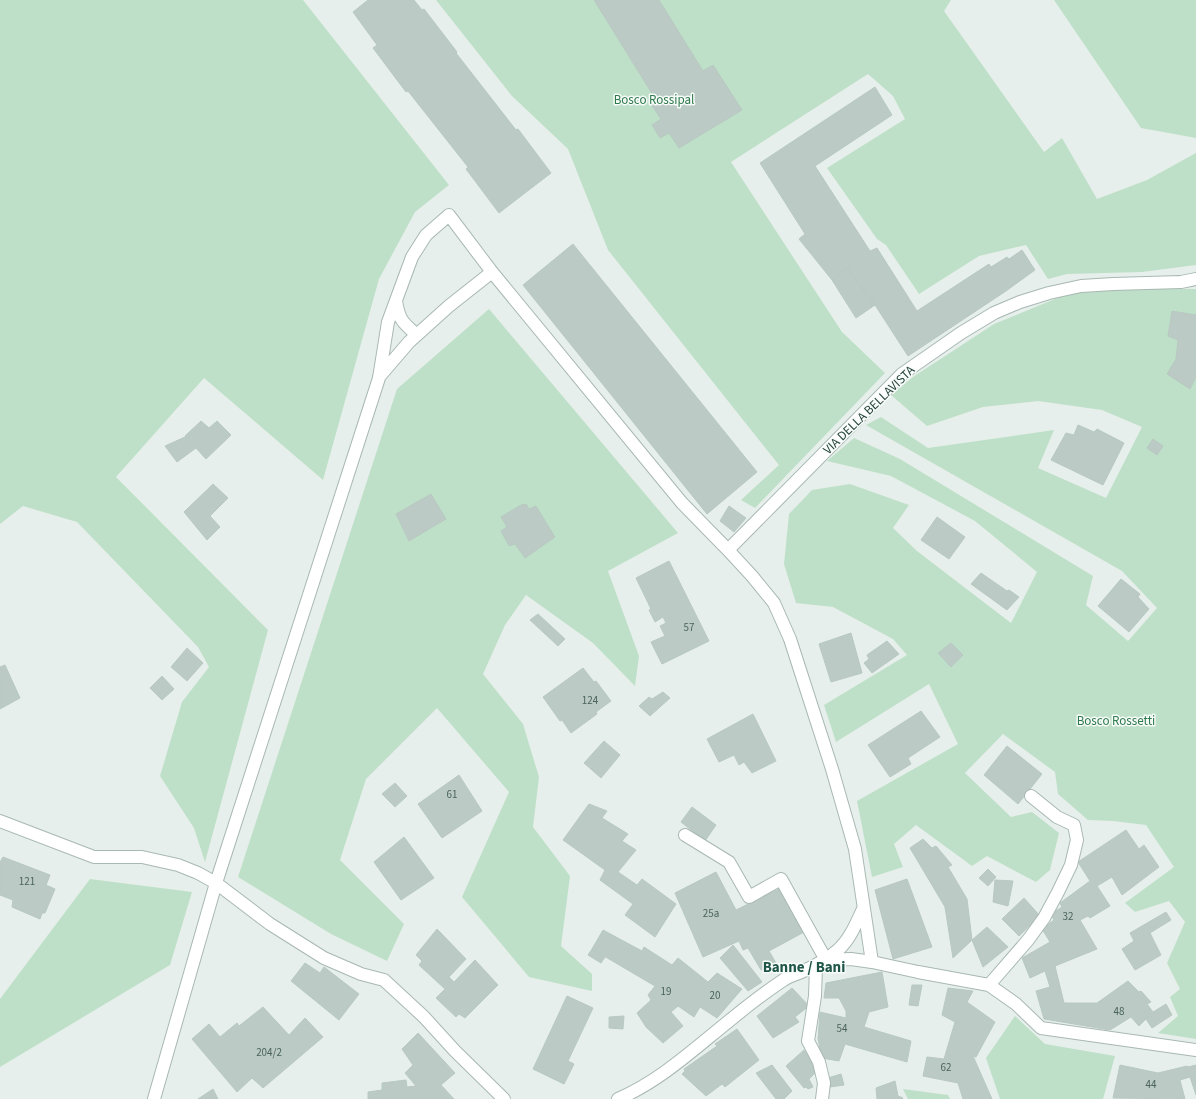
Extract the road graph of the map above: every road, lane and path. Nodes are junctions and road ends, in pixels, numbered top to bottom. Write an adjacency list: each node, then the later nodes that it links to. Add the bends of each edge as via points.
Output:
1 (492, 272): 3 (street, via 449,215 426,234 412,257); 4 (street); 6 (street, via 682,503)
2 (1196, 279): 6 (street, VIA DELLA BELLAVISTA, via 1181,282 1081,286 1020,302 994,313 902,374)
3 (396, 301): 4 (street, via 398,314 404,324); 5 (street, via 388,322)
4 (417, 335): 5 (street)
5 (378, 378): 10 (street)
6 (728, 550): 11 (street, via 774,603 790,639 832,769 854,849)
7 (1031, 796): 14 (street, via 1057,817 1074,825 1077,840 1071,865 1044,918)
8 (0, 821): 10 (street, via 94,857 142,857 178,865)
9 (685, 834): 13 (street, via 729,862 749,896 781,879)
10 (216, 883): 16 (street); 17 (street, via 270,924 324,958 361,974 384,980)
11 (863, 909): 12 (street); 13 (street, via 848,938 838,950)
12 (872, 962): 13 (street, via 851,959); 14 (street)
13 (821, 963): 18 (street, via 784,979 664,1072 634,1092); 19 (street, via 808,1041 819,1062 824,1084)
14 (989, 985): 15 (street, via 1016,1004 1042,1028)
15 (1196, 1050)
16 (154, 1099)
17 (504, 1099)
18 (618, 1099)
19 (822, 1099)

